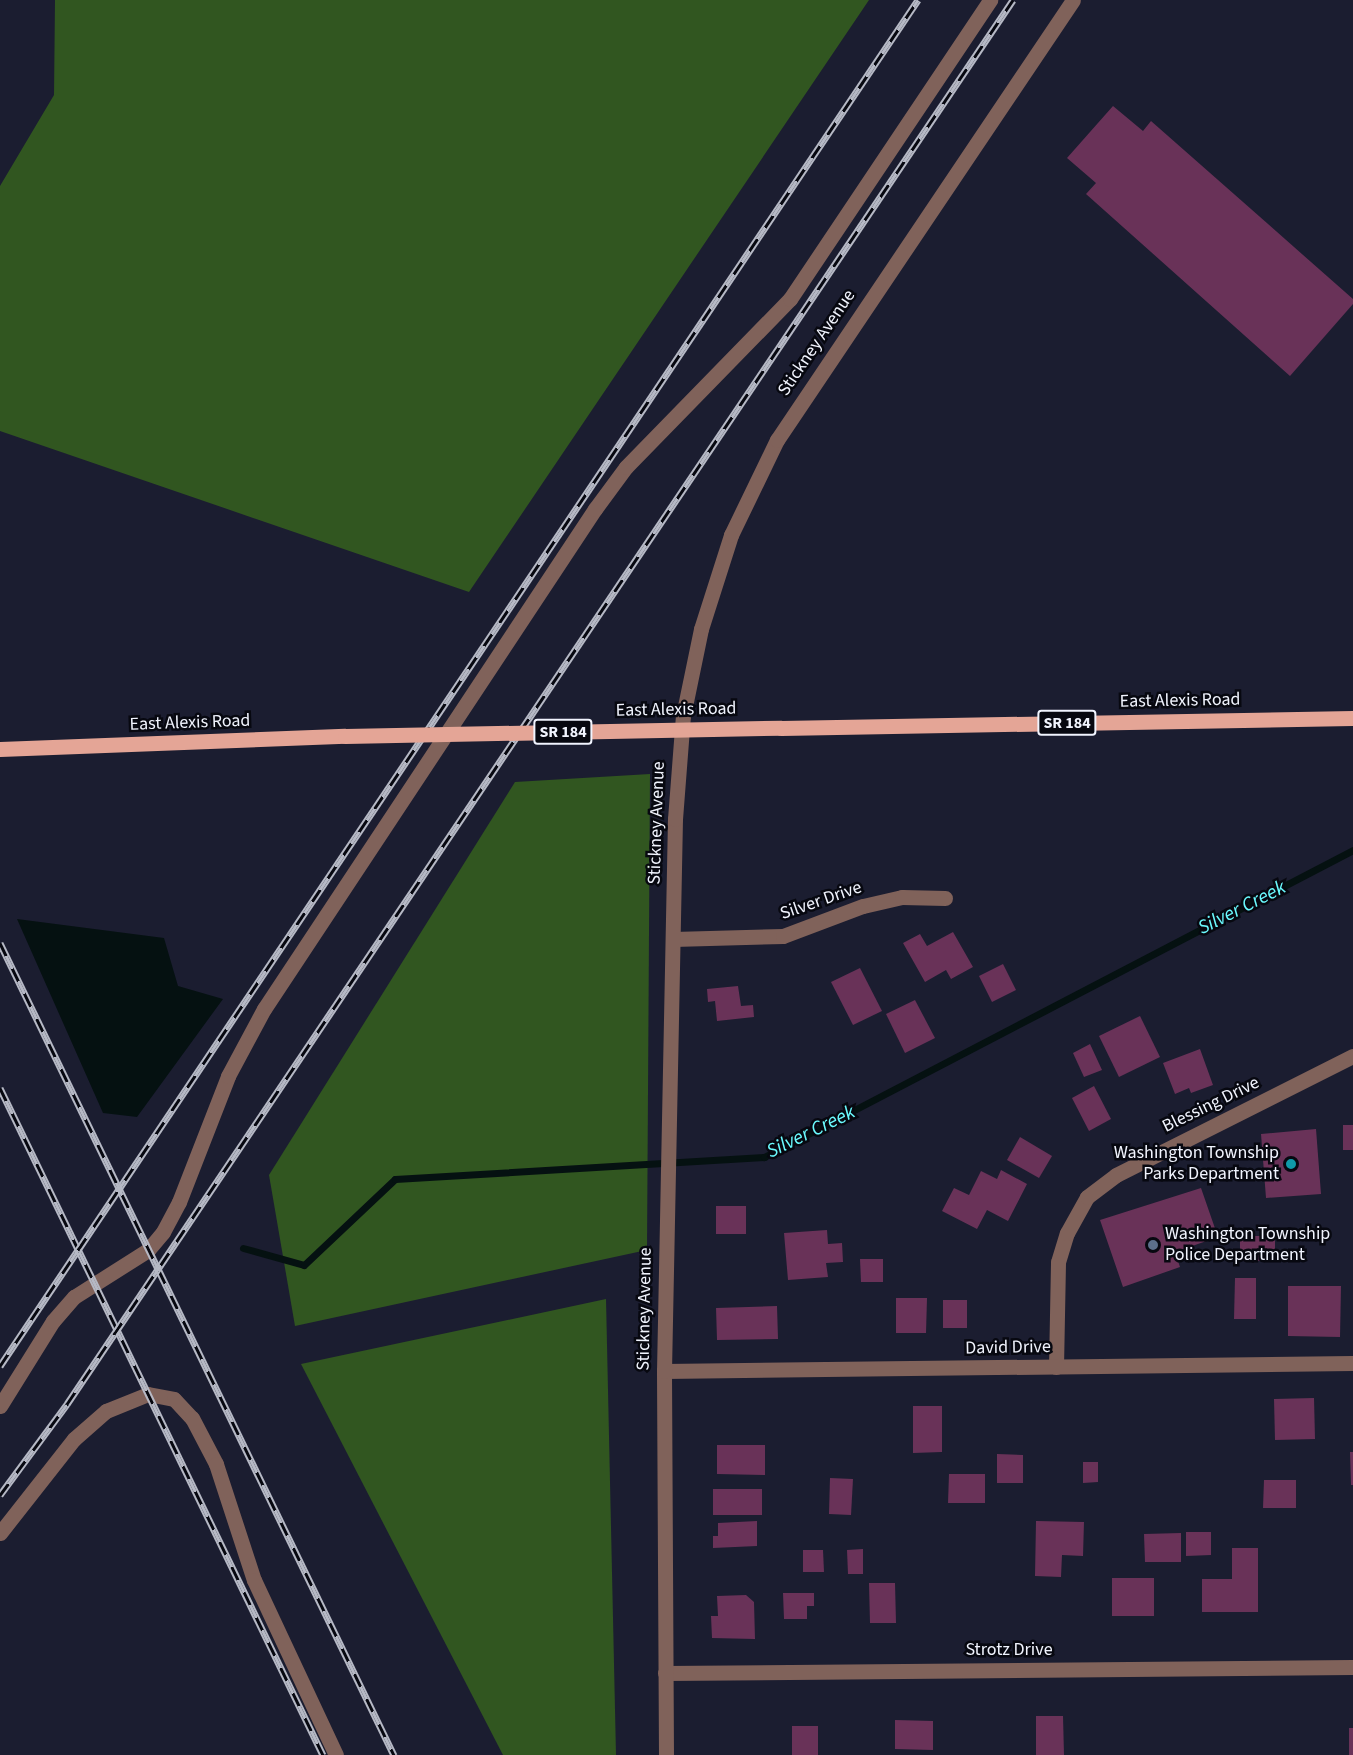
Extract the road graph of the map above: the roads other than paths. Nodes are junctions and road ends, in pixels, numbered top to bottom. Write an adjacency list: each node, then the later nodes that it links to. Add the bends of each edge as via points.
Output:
1 (990, 0): 11 (street, via 790,299 626,467 581,529 264,1009 228,1076 179,1202 163,1232 148,1250 74,1297 53,1321)
2 (1073, 0): 6 (street, Stickney Avenue, via 777,440 751,489 714,580 682,724 675,819)
3 (1353, 718): 4 (main road, East Alexis Road / SR 184, bridge, via 345,736)
4 (6, 749)
5 (945, 898): 6 (street, Silver Drive, via 892,899 783,936)
6 (673, 939): 10 (street, Stickney Avenue)
7 (1353, 1056): 9 (street, Blessing Drive, via 1116,1175 1087,1197 1067,1233 1058,1263)
8 (1353, 1363): 9 (street, David Drive)
9 (1056, 1367): 10 (street, David Drive)
10 (664, 1371): 14 (street, Stickney Avenue)
11 (0, 1406)
12 (0, 1533): 15 (street, via 74,1439 106,1411 148,1394 174,1399 192,1418 216,1464 254,1580)
13 (1353, 1667): 14 (street, Strotz Drive)
14 (665, 1672): 16 (street, Stickney Avenue)
15 (336, 1755)
16 (666, 1755)

